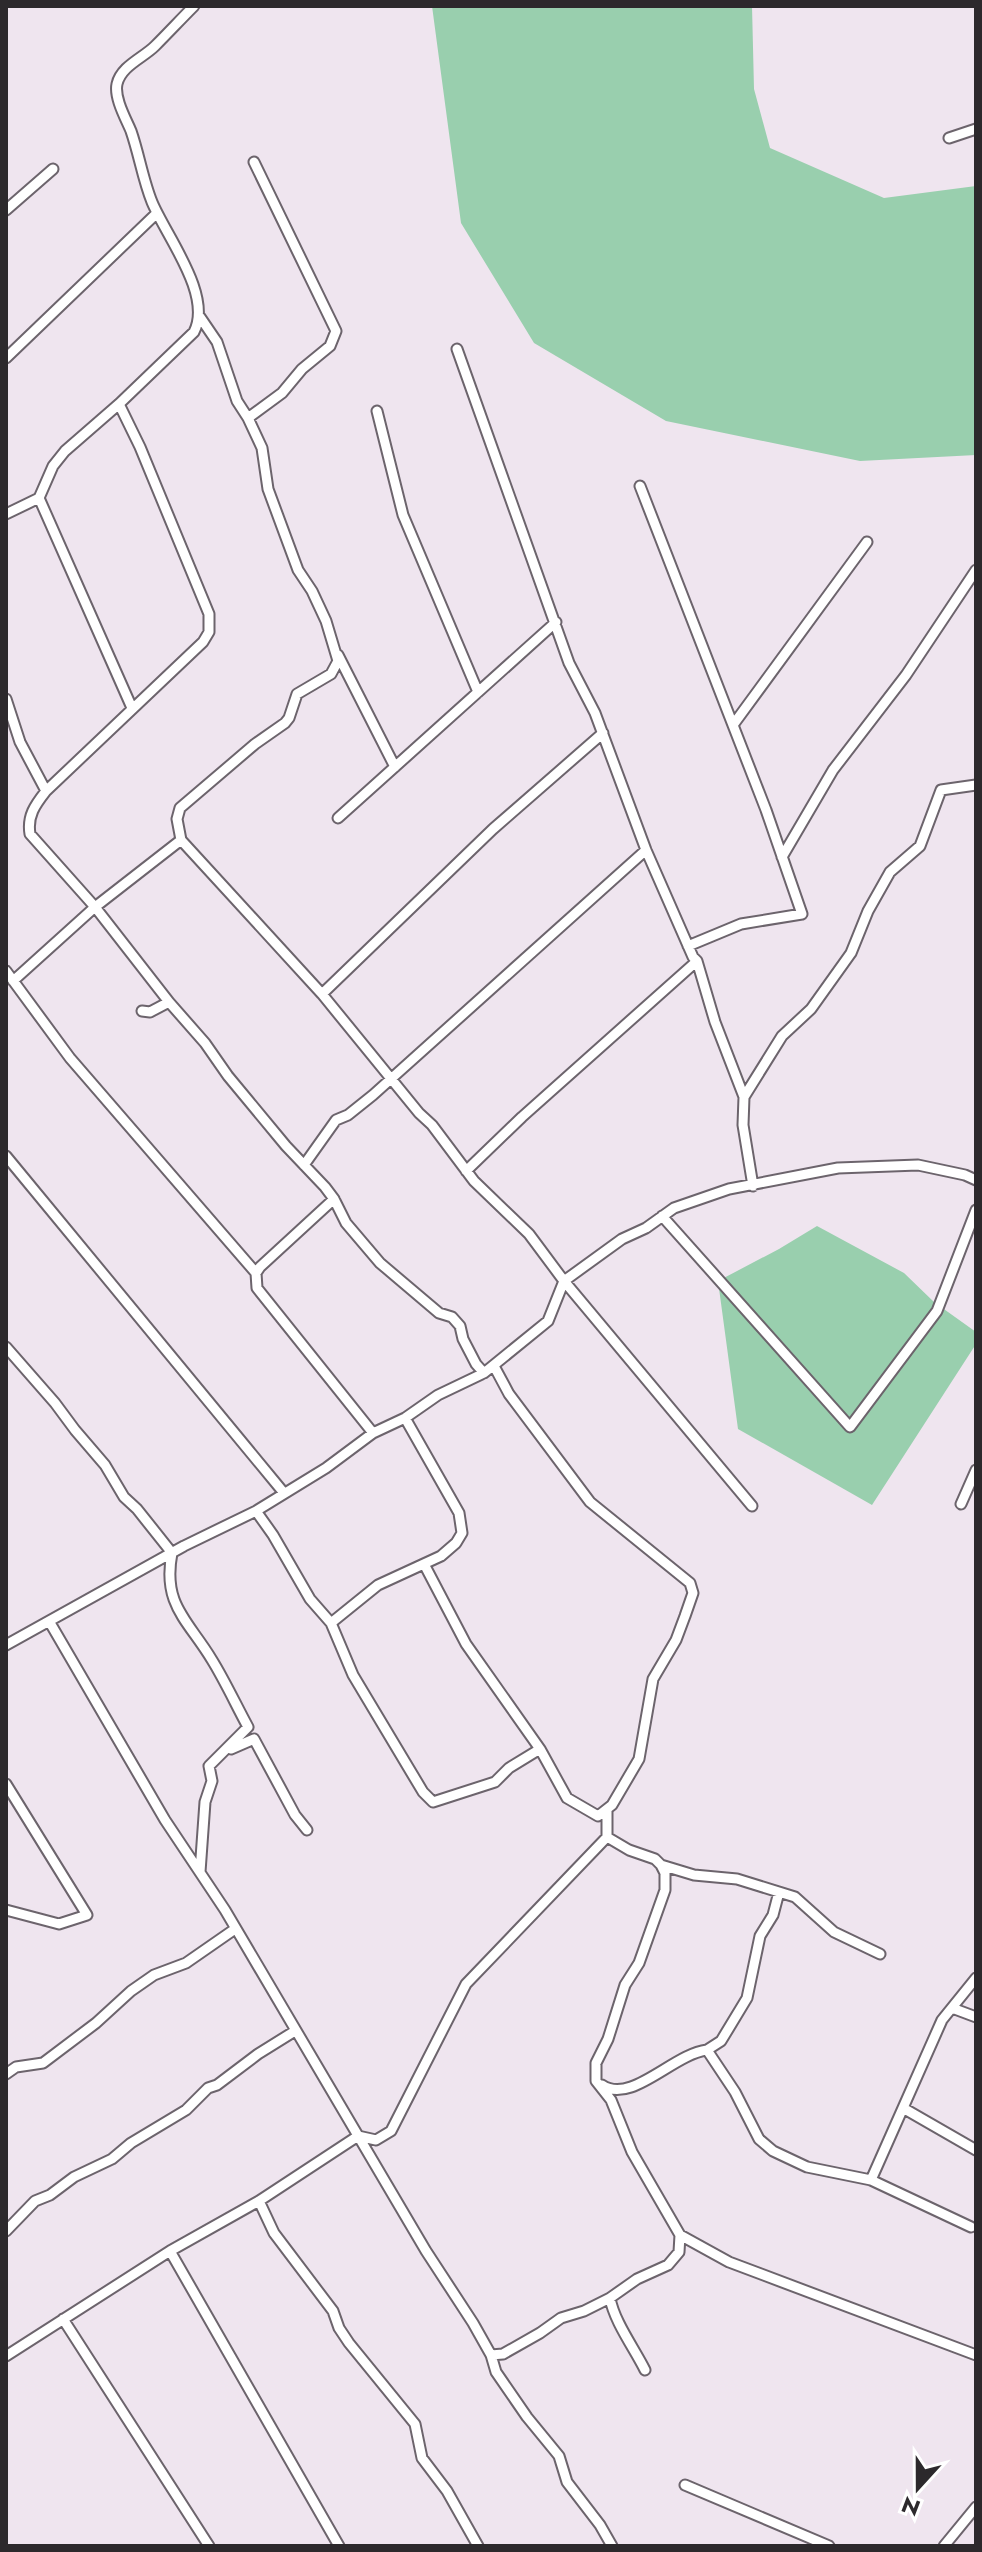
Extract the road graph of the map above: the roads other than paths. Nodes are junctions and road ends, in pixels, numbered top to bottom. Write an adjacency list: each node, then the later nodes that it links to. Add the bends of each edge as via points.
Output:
1 (194, 6): 7 (street, via 117,83)
2 (976, 129): 3 (street)
3 (949, 138)
4 (254, 162): 13 (street, via 336,331 330,346)
5 (53, 169): 6 (street)
6 (6, 210)
7 (157, 213): 8 (street, via 187,268); 10 (street)
8 (200, 317): 11 (street, via 194,332); 13 (street, via 217,342)
9 (457, 349): 19 (street)
10 (6, 358)
11 (119, 404): 15 (street, via 65,451); 23 (street, via 210,622 203,642)
12 (377, 411): 21 (street, via 403,515)
13 (248, 418): 20 (street, via 298,570)
14 (640, 486): 24 (street)
15 (39, 498): 16 (street); 23 (street)
16 (6, 514)
17 (867, 542): 24 (street)
18 (976, 570): 32 (street, via 906,675 833,770)
19 (556, 622): 21 (street); 25 (street, via 569,663)
20 (338, 655): 26 (street); 30 (street, via 331,674 297,694 285,723 180,808)
21 (478, 692): 26 (street)
22 (6, 699): 28 (street, via 20,742)
23 (132, 708): 28 (street)
24 (733, 725): 32 (street)
25 (603, 733): 31 (street); 38 (street, via 493,829)
26 (395, 767): 29 (street)
27 (976, 785): 42 (street, via 941,790 920,846 890,872 834,980 782,1036)
28 (46, 791): 33 (street, via 30,815 30,834)
29 (338, 818)
30 (181, 840): 33 (street); 38 (street)
31 (646, 850): 34 (street); 41 (street)
32 (782, 857): 34 (street, via 802,914 741,924)
33 (95, 907): 37 (street); 39 (street)
34 (688, 946): 35 (street)
35 (697, 961): 42 (street); 45 (street)
36 (6, 971): 37 (street)
37 (13, 981): 51 (street, via 80,1070)
38 (322, 994): 41 (street)
39 (169, 1002): 40 (street); 44 (street)
40 (142, 1011)
41 (391, 1079): 44 (street, via 336,1120); 45 (street)
42 (744, 1097): 47 (street)
43 (6, 1156): 59 (street)
44 (304, 1165): 48 (street)
45 (466, 1171): 52 (street, via 529,1234)
46 (976, 1177): 47 (street, via 918,1165 883,1166 838,1168)
47 (753, 1186): 50 (street, via 729,1189)
48 (334, 1199): 51 (street); 55 (street, via 346,1223 380,1263 460,1326)
49 (976, 1210): 50 (street, via 937,1311 850,1427)
50 (662, 1216): 52 (street)
51 (256, 1273): 57 (street, via 257,1288)
52 (564, 1281): 54 (street, via 548,1321); 61 (street)
53 (6, 1347): 63 (street)
54 (494, 1366): 55 (street); 71 (street, via 590,1502 690,1583 693,1593 676,1640 653,1679 639,1759)
55 (484, 1373): 56 (street)
56 (405, 1418): 57 (street); 64 (street, via 462,1523 456,1543)
57 (373, 1433): 59 (street)
58 (976, 1470): 60 (street)
59 (284, 1493): 62 (street)
60 (961, 1504)
61 (752, 1506)
62 (256, 1511): 63 (street); 66 (street, via 310,1599)
63 (172, 1553): 65 (street); 69 (street, via 170,1586 181,1618 212,1659 248,1727)
64 (424, 1564): 66 (street, via 378,1585); 68 (street, via 480,1667)
65 (49, 1621): 67 (street); 75 (street)
66 (331, 1623): 68 (street, via 353,1675 433,1802 495,1782)
67 (6, 1645)
68 (540, 1749): 71 (street, via 567,1798 598,1816)
69 (209, 1766): 72 (street, via 236,1745 254,1739); 75 (street, via 212,1781 205,1802)
70 (6, 1784): 77 (street, via 87,1915 59,1924)
71 (607, 1811): 73 (street)
72 (307, 1830)
73 (607, 1837): 74 (street); 88 (street, via 466,1984 391,2131 376,2140)
74 (661, 1865): 76 (street); 86 (street, via 665,1890 596,2063)
75 (200, 1872): 78 (street)
76 (779, 1892): 79 (street, via 795,1897 834,1932); 84 (street, via 760,1936 747,1998 721,2041)
77 (6, 1910)
78 (235, 1929): 83 (street); 85 (street, via 186,1963 142,1983 43,2063)
79 (880, 1954)
80 (976, 1978): 81 (street)
81 (952, 2008): 82 (street); 87 (street)
82 (976, 2017)
83 (295, 2031): 88 (street); 93 (street, via 112,2159 35,2201)
84 (707, 2050): 86 (street, via 619,2091); 90 (street, via 759,2139 773,2151 807,2167)
85 (6, 2074)
86 (596, 2081): 94 (street, via 611,2100 632,2152)
87 (903, 2108): 89 (street); 90 (street)
88 (358, 2136): 91 (street); 98 (street)
89 (976, 2150)
90 (871, 2180): 92 (street)
91 (259, 2201): 95 (street); 106 (street, via 274,2233 333,2311 349,2343 415,2424 422,2458)
92 (971, 2227)
93 (6, 2231)
94 (680, 2235): 96 (street, via 679,2252 668,2265); 99 (street, via 729,2262)
95 (170, 2251): 97 (street); 105 (street)
96 (610, 2298): 98 (street, via 561,2318 503,2354); 101 (street, via 613,2315)
97 (63, 2319): 100 (street); 104 (street)
98 (491, 2355): 107 (street, via 496,2372 559,2456 567,2482)
99 (976, 2355)
100 (6, 2356)
101 (645, 2370)
102 (685, 2485): 108 (street)
103 (976, 2507): 109 (street)
104 (209, 2546)
105 (339, 2546)
106 (478, 2546)
107 (612, 2546)
108 (829, 2546)
109 (944, 2546)

